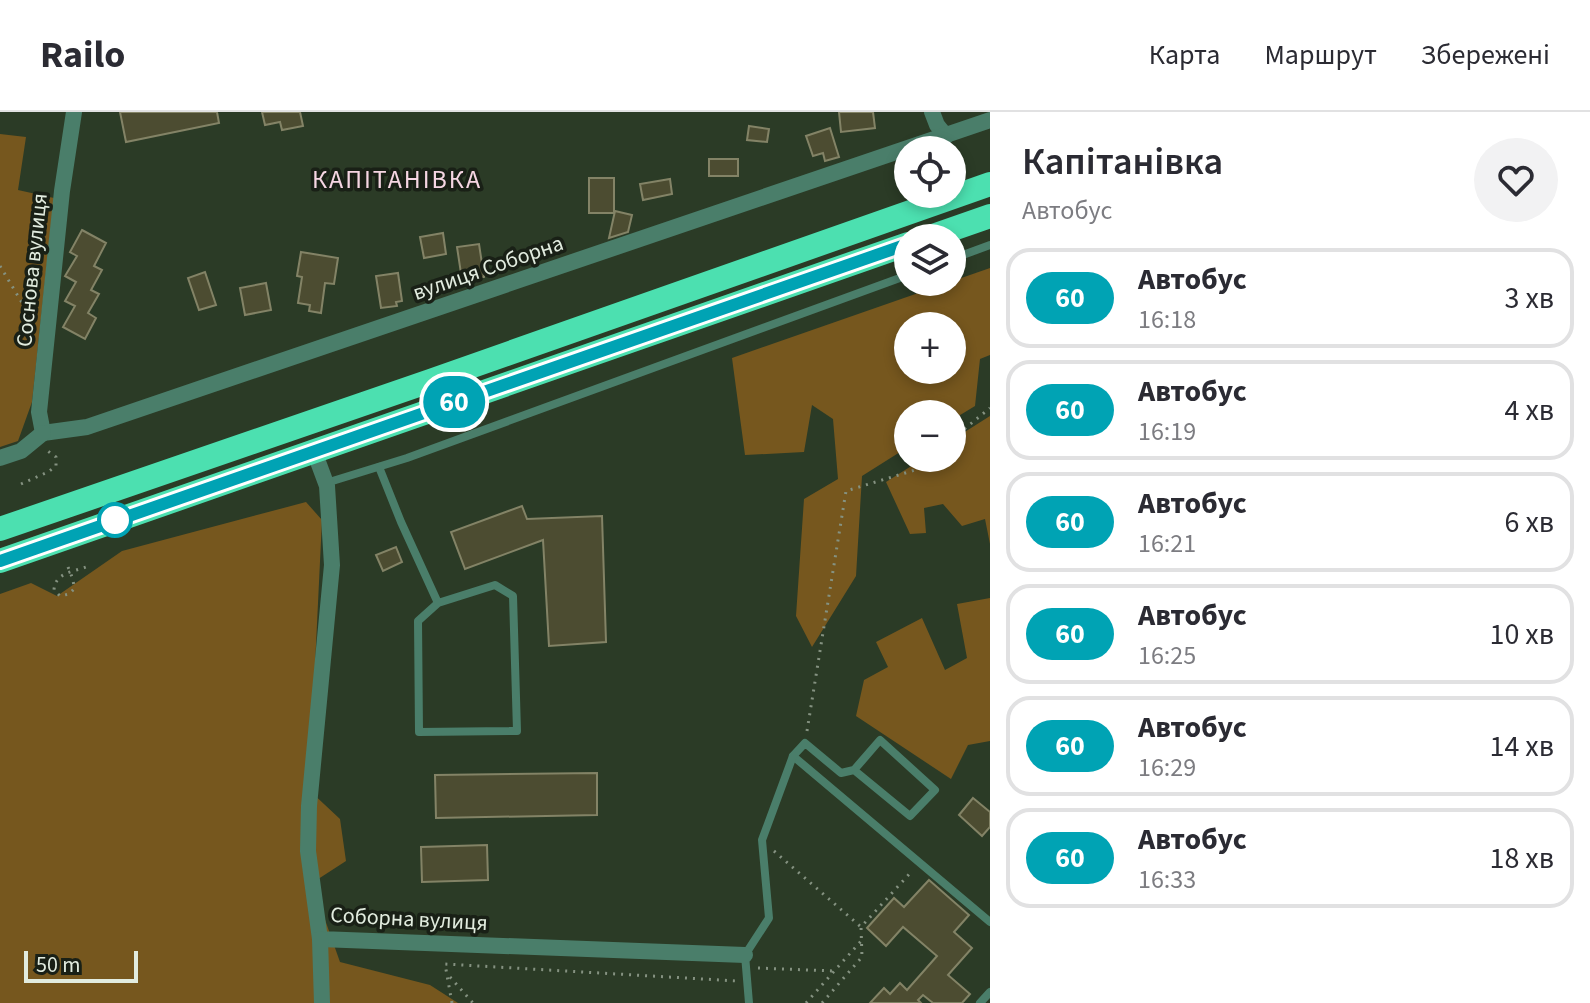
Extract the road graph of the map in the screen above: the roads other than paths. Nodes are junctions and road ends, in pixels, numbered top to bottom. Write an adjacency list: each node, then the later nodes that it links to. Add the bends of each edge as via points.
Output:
1 (74, 112): 13 (street, Соснова вулиця, via 39,412)
2 (932, 112): 4 (street)
3 (990, 120): 4 (street, вулиця Соборна)
4 (946, 136)
5 (894, 154): 13 (street, вулиця Соборна, via 87,427)
6 (990, 184): 18 (highway)
7 (990, 216): 8 (highway)
8 (966, 224)
9 (990, 245): 11 (lane)
10 (894, 249): 14 (highway)
11 (966, 254)
12 (894, 280): 16 (lane)
13 (43, 433): 15 (street, via 21,451)
14 (314, 451): 17 (street, Соборна вулиця); 19 (highway)
15 (0, 458)
16 (379, 467): 17 (lane); 20 (lane)
17 (326, 483): 24 (street, Соборна вулиця, via 332,565 308,851)
18 (0, 529)
19 (0, 561)
20 (438, 603): 20 (lane, via 418,621 419,732 517,731 513,596 495,585)
21 (793, 756): 22 (lane, via 805,743 841,773); 23 (lane); 25 (lane, via 762,840 769,918)
22 (854, 770): 22 (lane, via 910,816 935,790 880,740)
23 (990, 922)
24 (320, 939): 25 (street, Соборна вулиця); 27 (street)
25 (746, 962): 28 (lane)
26 (990, 992): 29 (lane)
27 (322, 1003)
28 (749, 1003)
29 (980, 1003)

